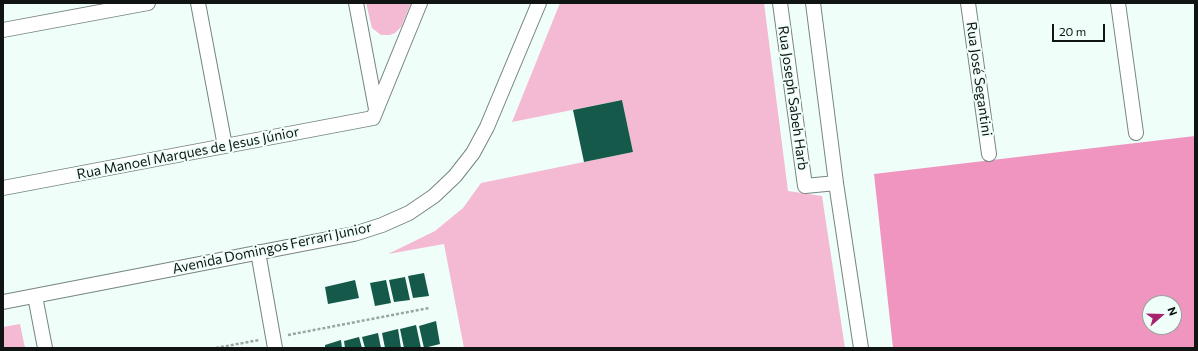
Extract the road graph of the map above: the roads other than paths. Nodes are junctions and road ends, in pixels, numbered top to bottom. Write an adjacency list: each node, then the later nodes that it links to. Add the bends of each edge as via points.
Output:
1 (148, 3): 10 (street)
2 (198, 3): 13 (street)
3 (356, 3): 11 (street)
4 (420, 3): 11 (street)
5 (539, 3): 17 (street, Avenida Domingos Ferrari Junior, via 477,146 455,176 434,196 409,213 354,234)
6 (780, 3): 15 (street, Rua Joseph Sabeh Harb, via 805,186)
7 (813, 3): 15 (street)
8 (968, 3): 14 (street, Rua José Segantini)
9 (1118, 3): 12 (street)
10 (3, 30)
11 (374, 114): 13 (street, Rua Manoel Marques de Jesus Júnior)
12 (1136, 134)
13 (225, 146): 16 (street, Rua Manoel Marques de Jesus Júnior)
14 (989, 154)
15 (836, 183): 22 (street)
16 (3, 188)
17 (258, 252): 18 (street, Avenida Domingos Ferrari Junior); 20 (street)
18 (35, 296): 19 (street, Avenida Domingos Ferrari Junior); 21 (street)
19 (3, 302)
20 (274, 343)
21 (45, 348)
22 (860, 348)

